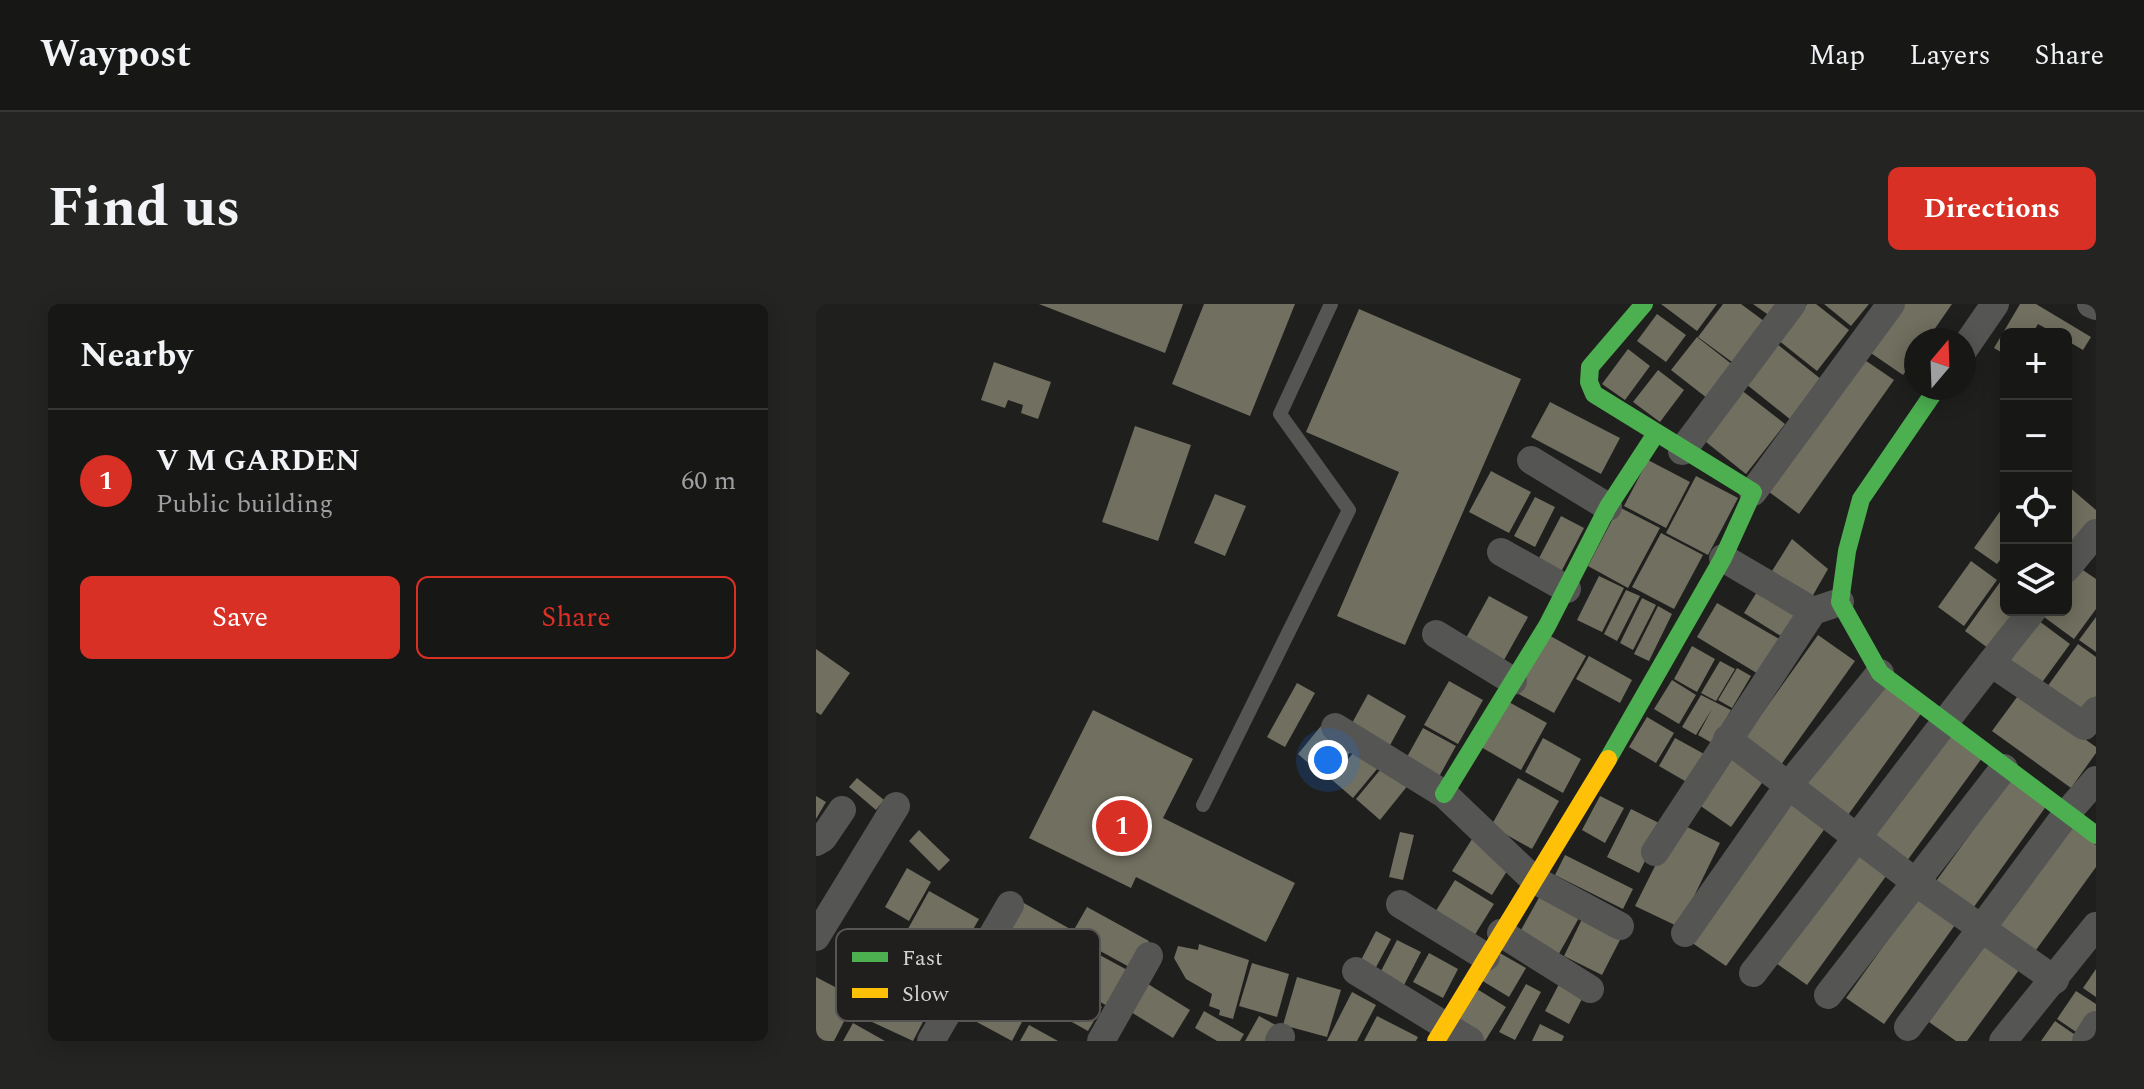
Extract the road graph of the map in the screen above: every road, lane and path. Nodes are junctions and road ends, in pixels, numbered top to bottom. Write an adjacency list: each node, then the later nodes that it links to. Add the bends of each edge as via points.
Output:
1 (1331, 304): 32 (lane, via 1280,414 1349,510)
2 (1644, 304): 8 (street, via 1590,367 1589,382 1594,394)
3 (1792, 304): 9 (street)
4 (1891, 304): 11 (street)
5 (1995, 304): 6 (street)
6 (1976, 332)
7 (1929, 400): 18 (street, via 1861,499)
8 (1655, 435): 9 (street); 12 (street)
9 (1682, 451): 11 (street)
10 (1531, 460): 12 (street)
11 (1753, 492): 15 (street)
12 (1608, 507): 17 (street)
13 (2096, 533): 16 (street)
14 (1501, 552): 17 (street)
15 (1723, 558): 18 (street); 40 (street, via 1654,683)
16 (2072, 562)
17 (1567, 589): 23 (street)
18 (1826, 606): 22 (street); 27 (street)
19 (2028, 616): 21 (street)
20 (1436, 634): 23 (street)
21 (1991, 663): 24 (street, via 2084,726); 25 (street)
22 (1880, 673): 25 (street); 30 (street)
23 (1513, 681): 31 (street)
24 (2096, 711)
25 (1943, 720): 28 (street); 37 (street)
26 (1335, 727): 31 (street)
27 (1727, 739): 30 (street); 39 (street)
28 (2004, 768): 35 (street); 41 (street)
29 (2096, 780): 35 (street)
30 (1788, 786): 37 (street); 48 (street)
31 (1444, 794): 40 (street)
32 (1203, 805)
33 (896, 806): 49 (street)
34 (842, 810): 38 (street)
35 (2067, 813): 36 (street); 46 (street)
36 (2096, 835)
37 (1858, 839): 41 (street); 53 (street)
38 (816, 842)
39 (1655, 852)
40 (1533, 879): 44 (street); 50 (street)
41 (1914, 881): 46 (street); 56 (street)
42 (1400, 904): 50 (street)
43 (1010, 905): 47 (street)
44 (1620, 926)
45 (2096, 926): 54 (street)
46 (1983, 928): 54 (street); 59 (street)
47 (996, 929)
48 (1685, 933)
49 (816, 937)
50 (1494, 945): 55 (street); 60 (street)
51 (1149, 956): 62 (street)
52 (1356, 971): 60 (street)
53 (1753, 973)
54 (2055, 980): 64 (street)
55 (1590, 989)
56 (1828, 995)
57 (943, 1021): 61 (street)
58 (2096, 1025): 65 (street)
59 (1908, 1027)
60 (1440, 1034): 63 (street)
61 (931, 1041)
62 (1101, 1041)
63 (1470, 1041)
64 (2003, 1041)
65 (2086, 1041)

